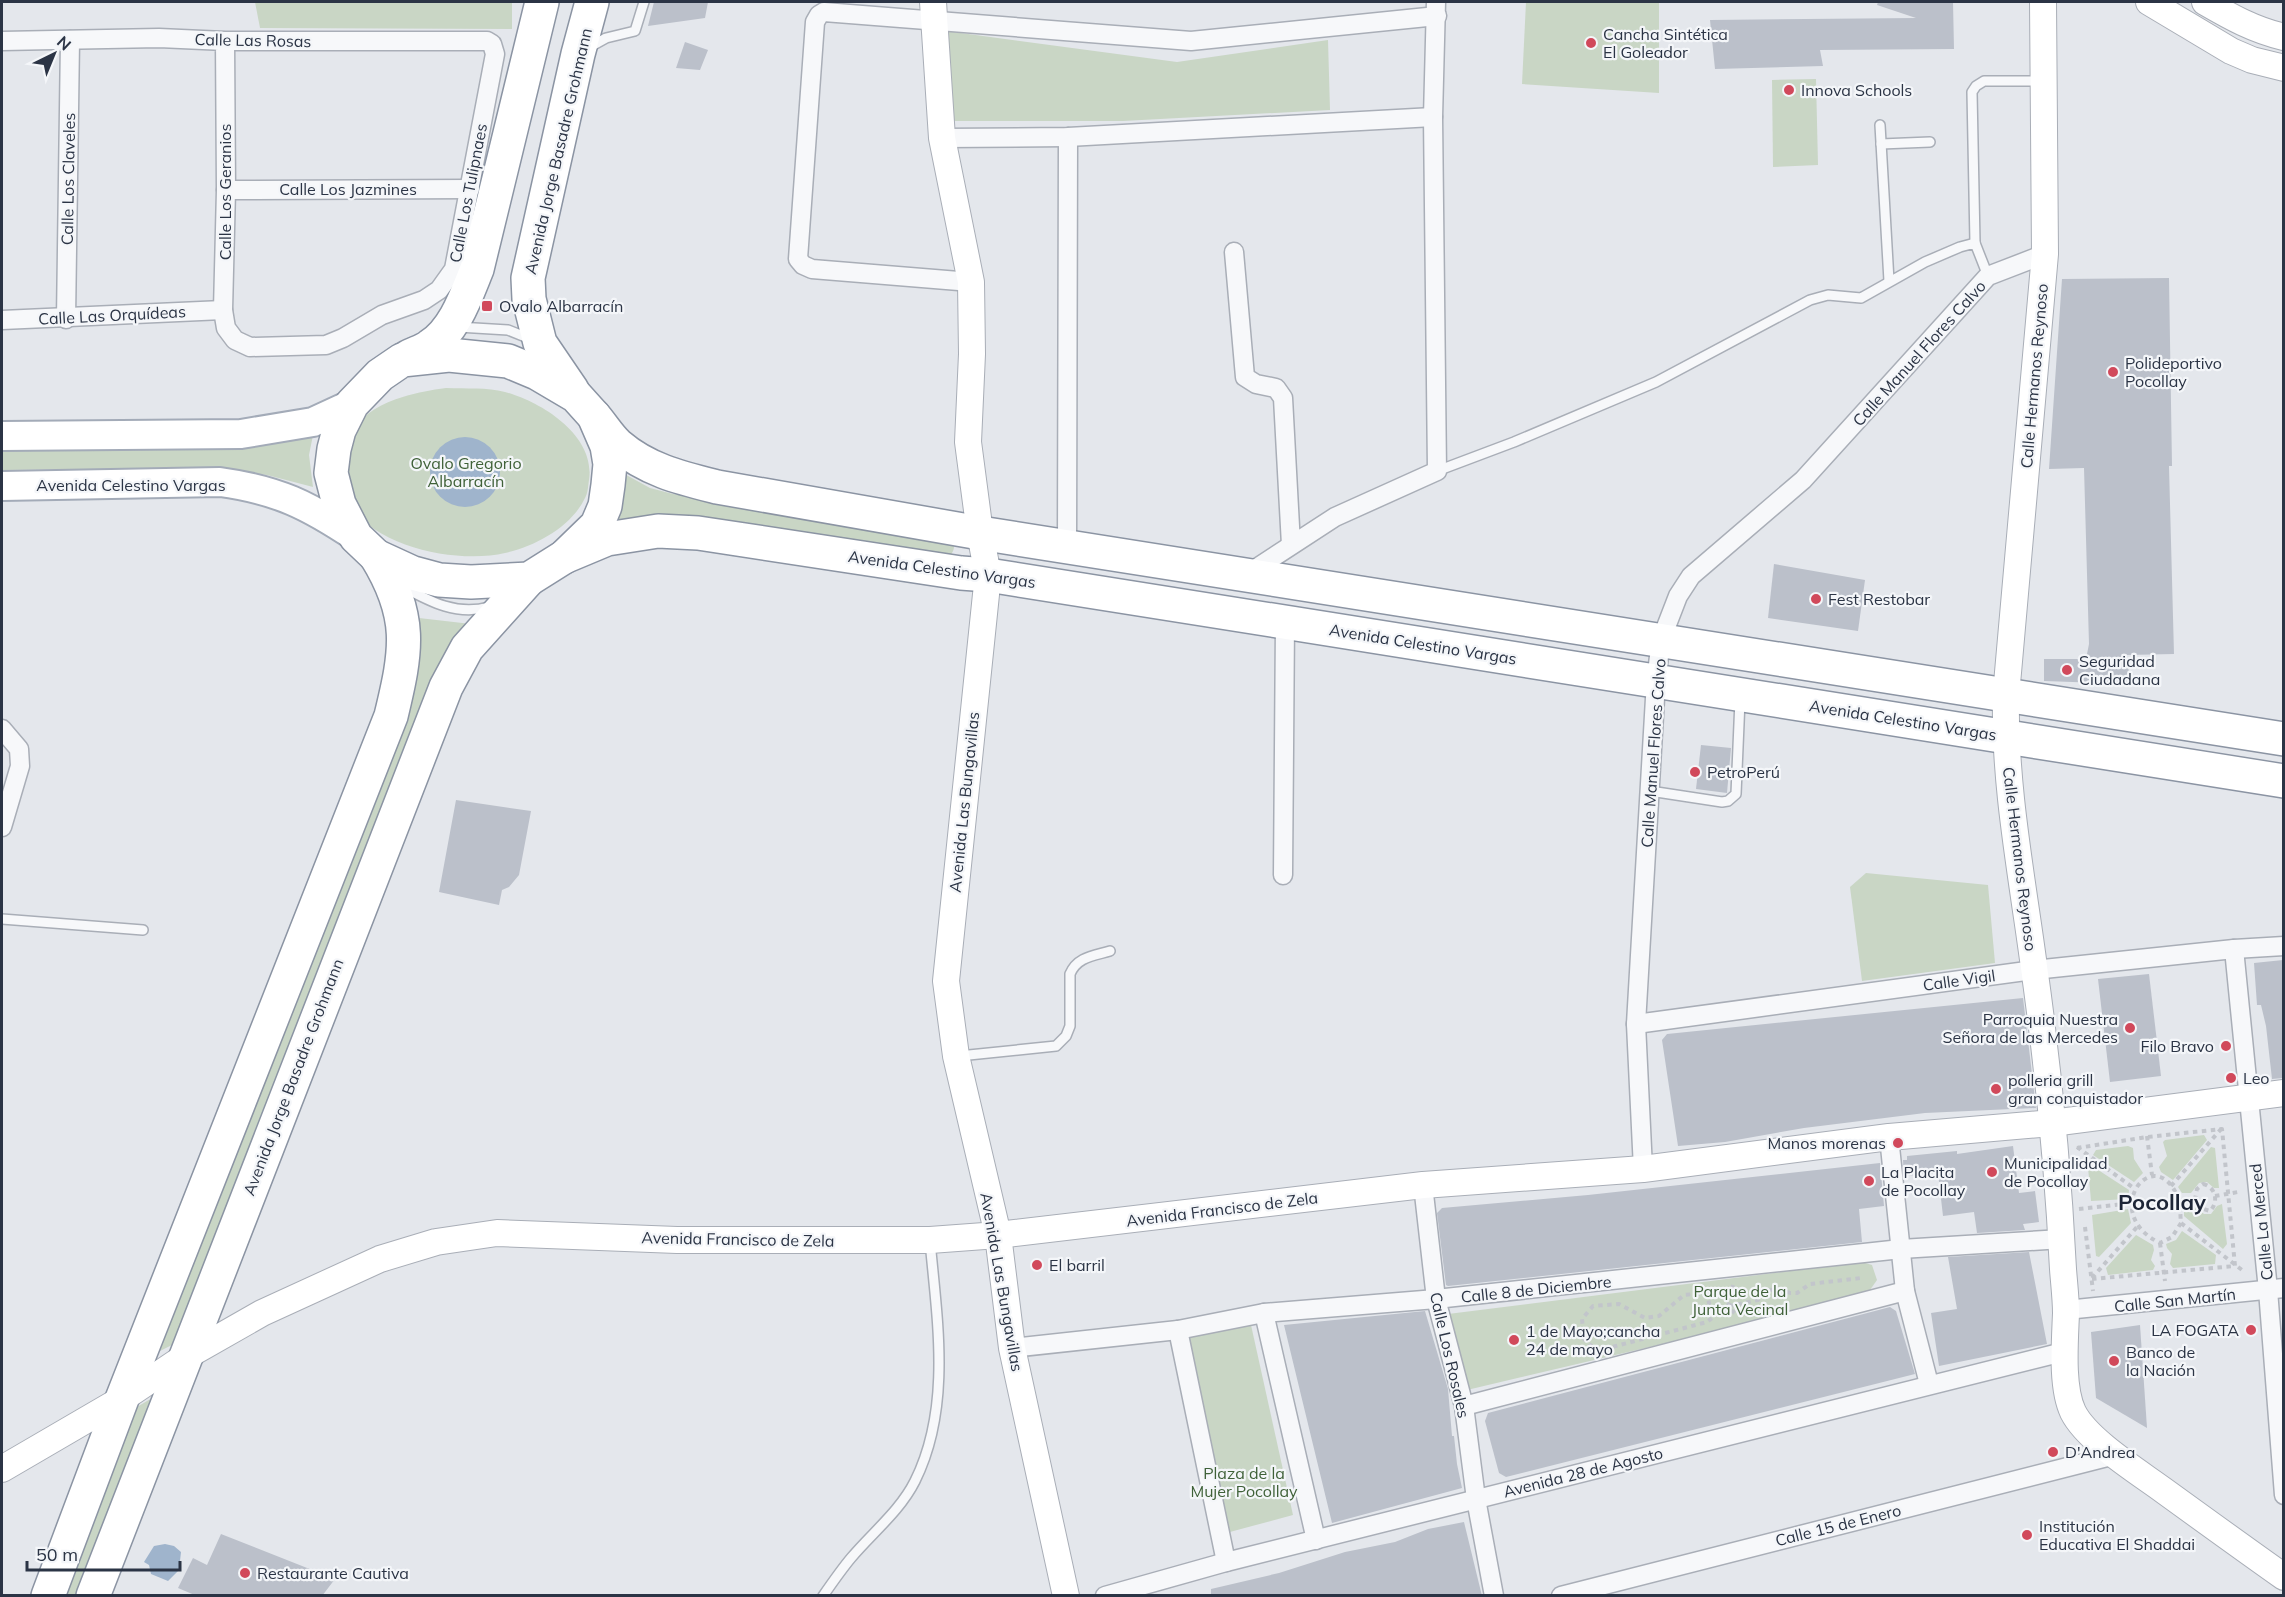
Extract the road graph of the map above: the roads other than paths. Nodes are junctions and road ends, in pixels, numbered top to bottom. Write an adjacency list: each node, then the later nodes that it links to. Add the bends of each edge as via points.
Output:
1 (542, 2): 13 (highway)
2 (592, 2): 15 (highway, Avenida Jorge Basadre Grohmann)
3 (644, 2): 15 (lane, via 635,31 606,38)
4 (2043, 2): 17 (street, Calle Hermanos Reynoso)
5 (2149, 2): 16 (street, via 2231,51)
6 (2205, 2): 9 (street, via 2240,22)
7 (1437, 9): 8 (street, via 1191,41); 18 (street)
8 (934, 11): 21 (street, Avenida Las Bungavillas); 31 (street, via 824,12 815,22 798,259 812,269)
9 (2283, 38)
10 (70, 40): 11 (street, Calle Las Rosas); 12 (street, Calle Las Rosas, via 159,38); 33 (street, Calle Los Claveles)
11 (2, 41)
12 (225, 42): 14 (street, Calle Las Rosas, via 482,40 492,44); 25 (street, Calle Los Geranios)
13 (530, 45): 15 (highway); 35 (highway, via 477,269)
14 (495, 54): 24 (street, Calle Los Tulipnaes)
15 (578, 54): 37 (highway, Avenida Jorge Basadre Grohmann, via 528,278)
16 (2283, 68)
17 (2044, 81): 26 (lane, via 1984,81 1972,92); 28 (street, Calle Hermanos Reynoso)
18 (1433, 117): 20 (street); 42 (street)
19 (1880, 125): 23 (lane)
20 (1068, 137): 21 (street); 46 (street)
21 (942, 138): 31 (street, Avenida Las Bungavillas)
22 (1930, 142): 23 (lane)
23 (1881, 144): 30 (lane)
24 (470, 189): 25 (street, Calle Los Jazmines); 36 (street, Calle Los Tulipnaes, via 454,269 439,290 424,300 382,315 326,345 250,347)
25 (226, 190): 32 (street, Calle Los Geranios)
26 (1975, 243): 29 (lane); 30 (lane)
27 (1234, 252): 45 (street, via 1245,377 1276,388 1283,398)
28 (2045, 255): 29 (street, Calle Manuel Flores Calvo); 58 (street, Calle Hermanos Reynoso)
29 (1988, 276): 55 (street, Calle Manuel Flores Calvo, via 1803,480 1691,576 1678,596)
30 (1888, 281): 42 (lane, via 1861,297 1828,295 1810,300 1656,382)
31 (971, 282): 44 (street, Avenida Las Bungavillas, via 968,442)
32 (223, 310): 33 (street, Calle Las Orquídeas); 36 (street, Calle Los Geranios, via 226,328)
33 (66, 319): 34 (street, Calle Las Orquídeas)
34 (2, 320)
35 (448, 327): 37 (lane, via 508,330); 38 (highway, via 430,346)
36 (235, 340)
37 (540, 343): 40 (highway, Avenida Jorge Basadre Grohmann)
38 (402, 360): 39 (highway, via 380,375); 40 (highway, via 449,355 508,361 537,373)
39 (352, 404): 41 (main road, via 313,422 241,434); 48 (highway, via 339,430 331,473 339,504)
40 (585, 406): 44 (highway, via 617,444 644,464 674,476 717,487); 47 (highway, via 607,446 610,464 597,525)
41 (2, 436)
42 (1437, 471): 45 (street, via 1335,517)
43 (2, 486): 48 (main road, Avenida Celestino Vargas, via 220,482 254,487 319,512)
44 (980, 532): 46 (highway); 50 (street, Avenida Las Bungavillas)
45 (1291, 545): 51 (street)
46 (1067, 546): 49 (highway)
47 (564, 557): 50 (highway, Avenida Celestino Vargas, via 607,540 657,531 698,533); 52 (highway)
48 (374, 558): 52 (highway, via 439,580); 94 (highway, via 403,618 404,649 391,716)
49 (1195, 567): 51 (highway); 53 (highway)
50 (988, 574): 53 (highway, Avenida Celestino Vargas); 73 (street, Avenida Las Bungavillas, via 946,981)
51 (1246, 575): 55 (highway)
52 (518, 590): 92 (highway, Avenida Jorge Basadre Grohmann, via 467,648 446,687)
53 (1191, 607): 54 (highway, Avenida Celestino Vargas)
54 (1285, 622): 56 (highway, Avenida Celestino Vargas); 65 (street)
55 (1661, 640): 56 (street, Calle Manuel Flores Calvo); 58 (highway)
56 (1656, 681): 57 (highway, Avenida Celestino Vargas); 63 (street, Calle Manuel Flores Calvo)
57 (1740, 694): 60 (highway, Avenida Celestino Vargas); 63 (lane, via 1733,798 1722,802)
58 (2006, 695): 60 (street, Calle Hermanos Reynoso); 61 (highway)
59 (2, 729): 64 (street, via 19,749 20,766)
60 (2005, 736): 62 (highway, Avenida Celestino Vargas); 71 (street, Calle Hermanos Reynoso)
61 (2283, 739)
62 (2283, 781)
63 (1650, 791): 72 (street, Calle Manuel Flores Calvo)
64 (2, 827)
65 (1283, 875)
66 (2, 919): 67 (lane)
67 (143, 930)
68 (2283, 946): 69 (street, Calle Vigil)
69 (2234, 949): 71 (street, Calle Vigil); 75 (street, Calle La Merced)
70 (1110, 951): 73 (lane, via 1082,959 1073,966 1070,1026 1056,1046)
71 (2034, 970): 72 (street, Calle Vigil); 76 (street, Calle Hermanos Reynoso)
72 (1636, 1024): 78 (street, Calle Manuel Flores Calvo)
73 (956, 1056): 80 (street, Avenida Las Bungavillas)
74 (2283, 1093): 75 (street, Avenida Francisco de Zela)
75 (2248, 1098): 76 (street, Avenida Francisco de Zela); 84 (street, Calle La Merced)
76 (2060, 1132): 77 (street, Avenida Francisco de Zela); 81 (street, Calle Hermanos Reynoso)
77 (1889, 1137): 78 (street, Avenida Francisco de Zela); 83 (street)
78 (1643, 1169): 79 (street, Avenida Francisco de Zela)
79 (1423, 1185): 80 (street, Avenida Francisco de Zela); 86 (street, Calle Los Rosales)
80 (998, 1235): 82 (street, Avenida Francisco de Zela); 90 (street, Avenida Las Bungavillas)
81 (2062, 1239): 83 (street, Calle 8 de Diciembre); 87 (street, Calle Hermanos Reynoso)
82 (930, 1240): 92 (street, Avenida Francisco de Zela, via 677,1240 498,1233 466,1237 406,1250 354,1270 262,1313); 105 (lane, via 939,1353 935,1409 926,1452 903,1498)
83 (1900, 1250): 85 (street); 86 (street, Calle 8 de Diciembre)
84 (2276, 1289): 87 (street, Calle San Martín); 98 (street, Calle La Merced)
85 (1905, 1291): 93 (street); 95 (street)
86 (1436, 1299): 88 (street, Calle 8 de Diciembre); 95 (street, Calle Los Rosales)
87 (2066, 1311): 91 (street, Calle Hermanos Reynoso)
88 (1264, 1313): 89 (street, Calle 8 de Diciembre); 100 (street)
89 (1178, 1330): 90 (street, Calle 8 de Diciembre); 101 (street)
90 (1012, 1348): 106 (street, Avenida Las Bungavillas)
91 (2063, 1352): 93 (street, Avenida 28 de Agosto); 96 (street, Calle Hermanos Reynoso, via 2073,1413)
92 (183, 1358): 94 (street, Avenida Francisco de Zela); 104 (highway, Avenida Jorge Basadre Grohmann)
93 (1929, 1384): 99 (street, Avenida 28 de Agosto)
94 (122, 1399): 97 (street, Avenida Francisco de Zela); 103 (highway)
95 (1464, 1406): 99 (street, Calle Los Rosales)
96 (2115, 1455): 102 (street, Calle Hermanos Reynoso); 109 (street, Calle 15 de Enero)
97 (2, 1469)
98 (2283, 1495)
99 (1476, 1499): 100 (street, Avenida 28 de Agosto); 108 (street, Calle Los Rosales)
100 (1316, 1540): 101 (street, Avenida 28 de Agosto)
101 (1226, 1562): 107 (street, Avenida 28 de Agosto)
102 (2283, 1577)
103 (48, 1596)
104 (93, 1596)
105 (823, 1596)
106 (1066, 1596)
107 (1105, 1596)
108 (1494, 1596)
109 (1561, 1596)

